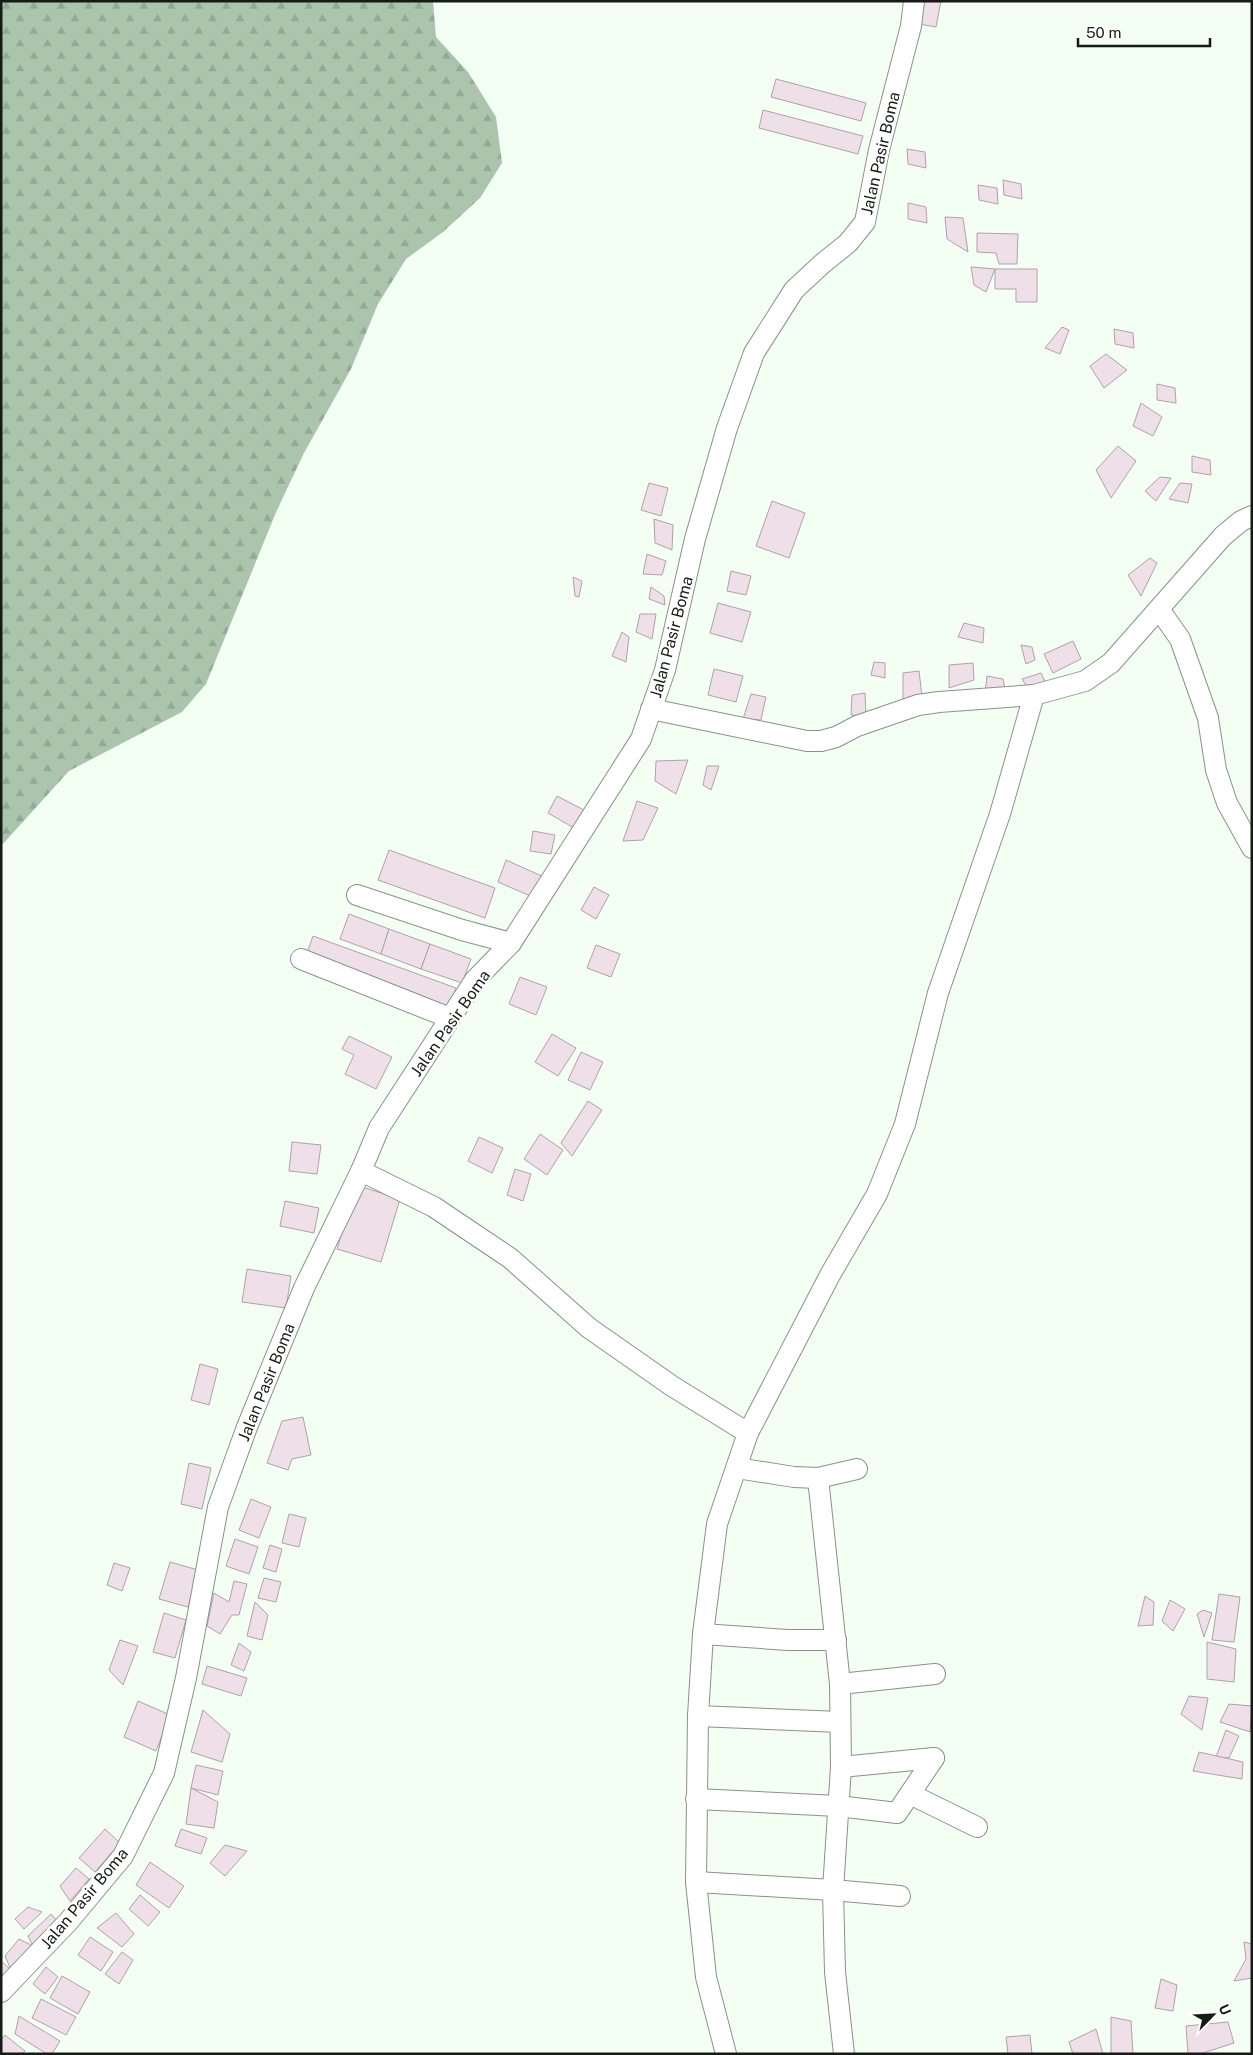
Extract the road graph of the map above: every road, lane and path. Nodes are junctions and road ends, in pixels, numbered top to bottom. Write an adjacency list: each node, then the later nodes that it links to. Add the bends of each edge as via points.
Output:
1 (914, 1): 5 (street, Jalan Pasir Boma, via 865,222 848,243 794,290 754,352 727,428 695,539 665,670)
2 (1252, 516): 3 (street, via 1240,521 1223,536)
3 (1160, 609): 4 (street, via 1097,673 1085,681); 6 (street, via 1180,639 1208,718 1216,770 1227,803)
4 (1034, 694): 5 (street, via 918,705 821,741 807,741); 12 (street, via 1000,814 938,993 901,1133 877,1194 830,1275)
5 (651, 709): 8 (street, Jalan Pasir Boma, via 641,738)
6 (1252, 848)
7 (358, 895): 8 (street, via 462,930)
8 (511, 942): 10 (street, Jalan Pasir Boma, via 475,980)
9 (300, 959): 10 (street)
10 (450, 1018): 11 (street, Jalan Pasir Boma, via 379,1128)
11 (361, 1171): 12 (street, via 434,1207 510,1258 589,1328 672,1386); 30 (street, Jalan Pasir Boma, via 304,1288 246,1427 218,1507 186,1678 164,1773 123,1856 68,1922)
12 (748, 1433): 13 (street)
13 (736, 1468): 15 (street); 16 (street, via 717,1524)
14 (857, 1469): 15 (street)
15 (818, 1478): 17 (street)
16 (703, 1634): 17 (street); 20 (street)
17 (836, 1640): 19 (street)
18 (935, 1674): 19 (street)
19 (840, 1684): 21 (street)
20 (698, 1716): 21 (street); 24 (street)
21 (840, 1722): 22 (street)
22 (841, 1767): 23 (street, via 934,1758); 25 (street)
23 (910, 1794): 25 (street, via 897,1813); 26 (street)
24 (696, 1799): 25 (street); 27 (street)
25 (838, 1806): 28 (street)
26 (977, 1827)
27 (696, 1882): 28 (street); 31 (street, via 706,1977)
28 (833, 1890): 29 (street); 32 (street, via 835,1972)
29 (900, 1896)
30 (1, 1992)
31 (726, 2054)
32 (844, 2054)

